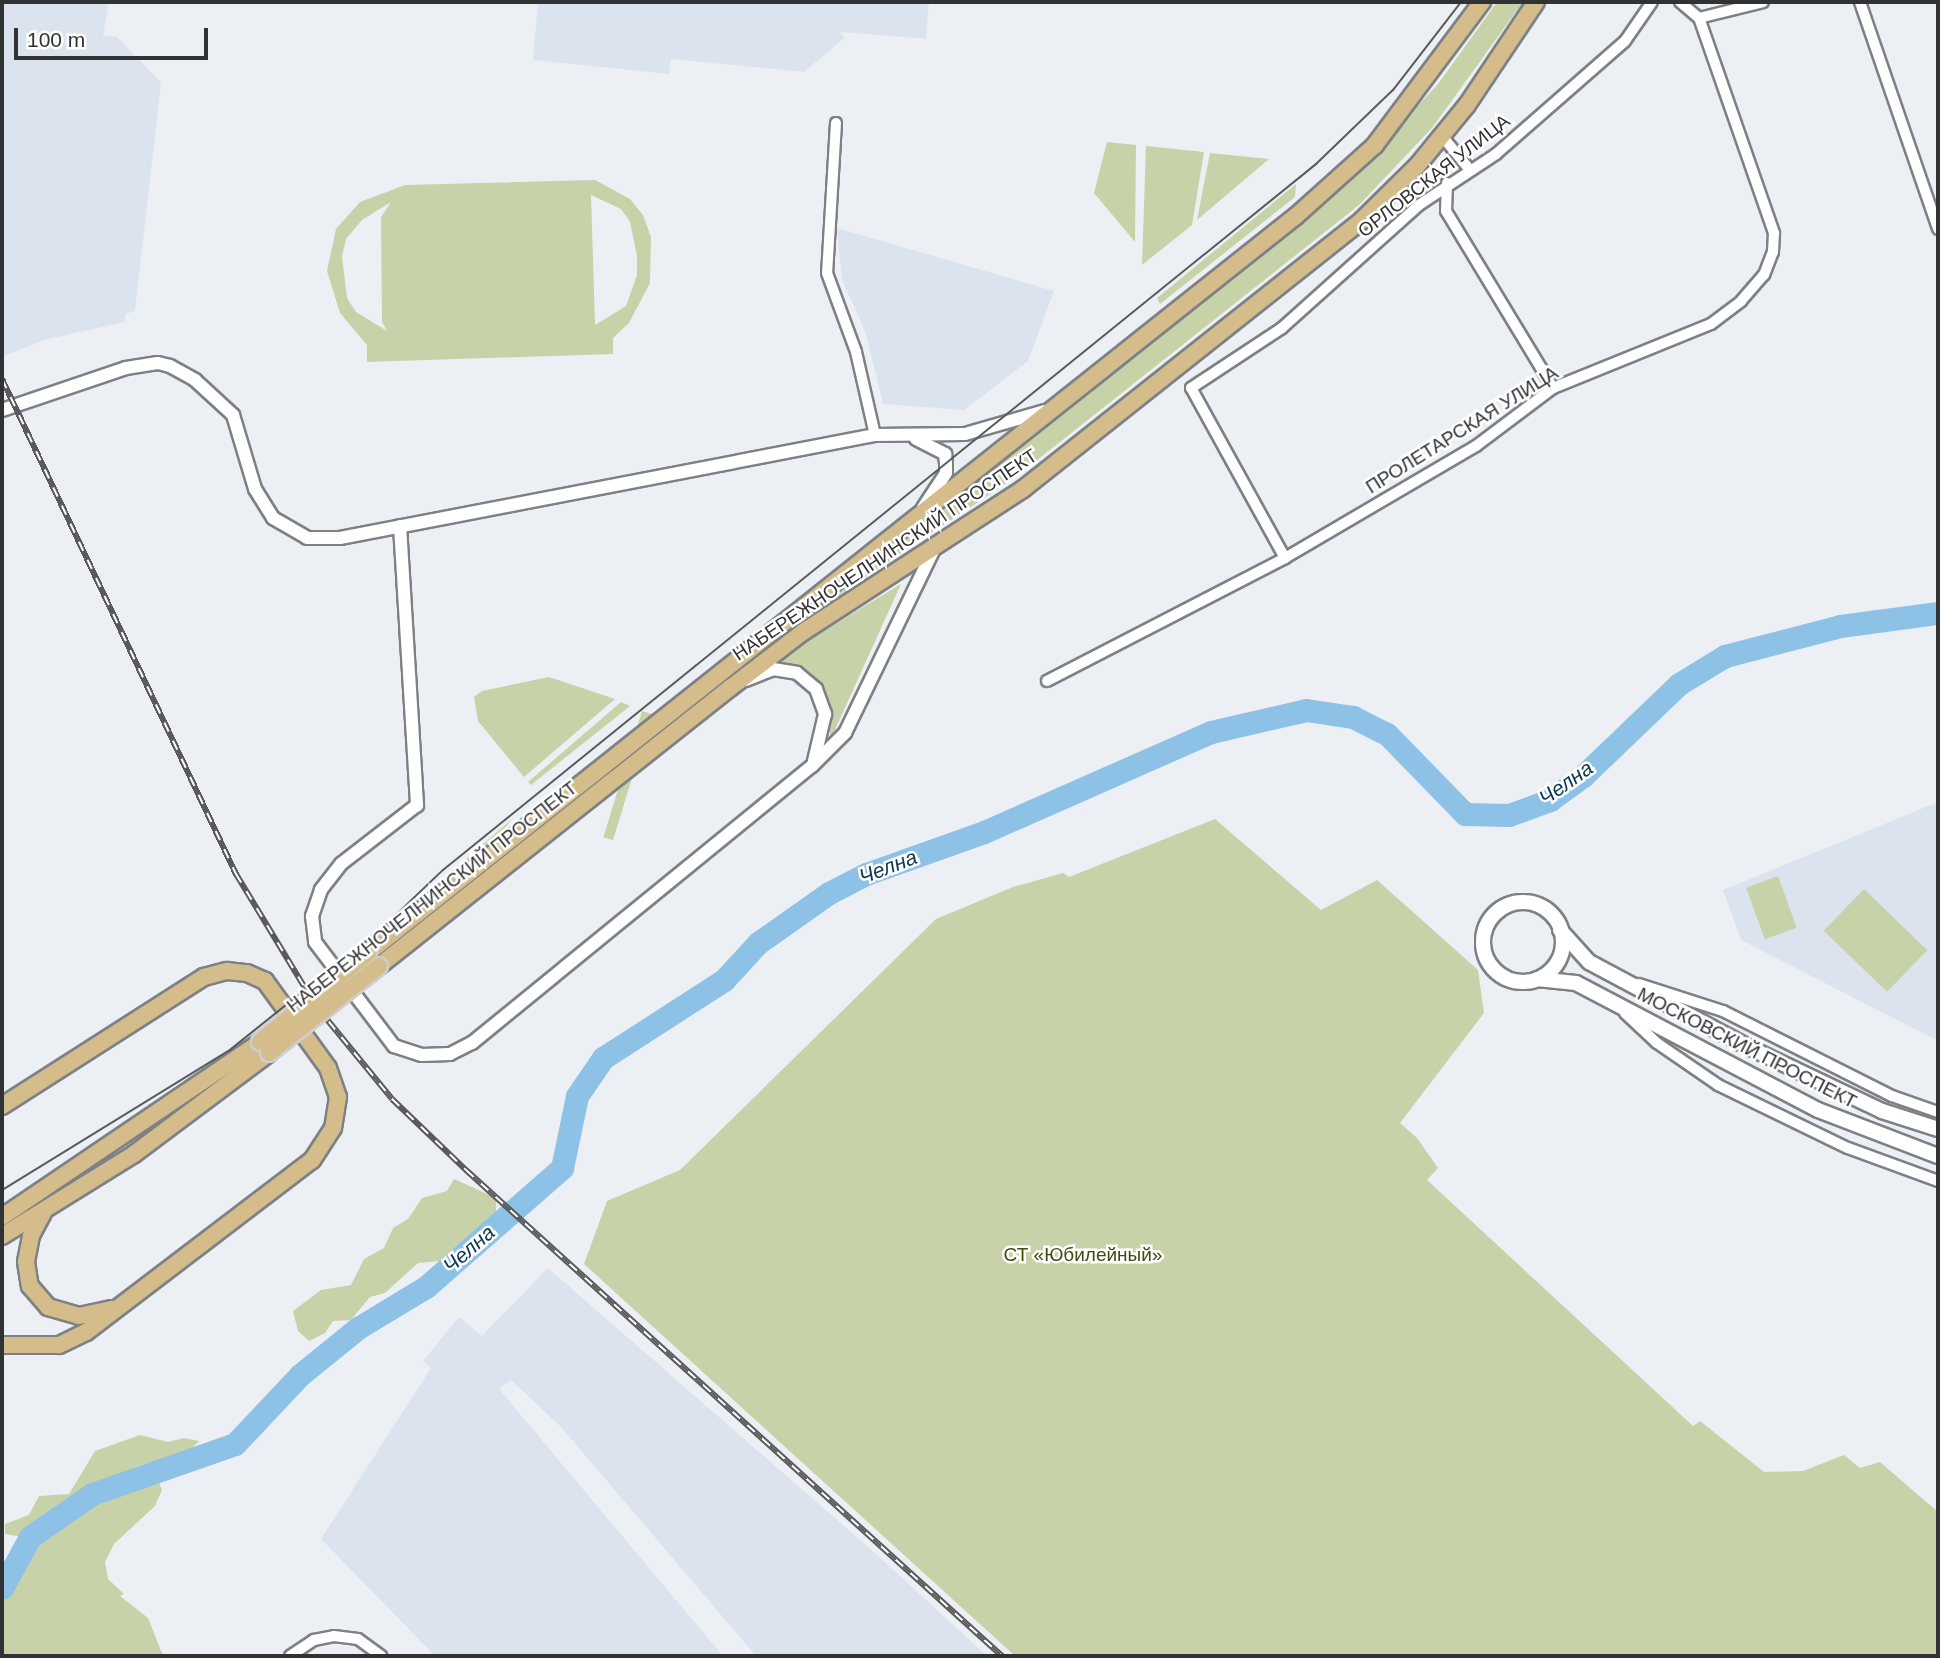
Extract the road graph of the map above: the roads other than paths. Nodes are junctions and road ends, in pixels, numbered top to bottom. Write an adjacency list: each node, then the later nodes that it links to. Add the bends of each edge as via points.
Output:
1 (1482, 2): 15 (main road, НАБЕРЕЖНОЧЕЛНИНСКИЙ ПРОСПЕКТ, via 1375,145 1296,216)
2 (1536, 2): 9 (main road, НАБЕРЕЖНОЧЕЛНИНСКИЙ ПРОСПЕКТ)
3 (1652, 2): 10 (street, ОРЛОВСКАЯ УЛИЦА, via 1625,41 1496,154)
4 (1680, 2): 7 (street)
5 (1763, 2): 7 (street)
6 (1860, 2): 12 (street)
7 (1699, 18): 13 (street, ПРОЛЕТАРСКАЯ УЛИЦА, via 1774,233 1764,275 1711,324)
8 (836, 123): 16 (street, via 827,273 856,352)
9 (1442, 136): 10 (street); 20 (main road, НАБЕРЕЖНОЧЕЛНИНСКИЙ ПРОСПЕКТ, via 1352,228 1023,488)
10 (1470, 170): 11 (street, ОРЛОВСКАЯ УЛИЦА)
11 (1447, 183): 13 (street, via 1446,211); 21 (street, ОРЛОВСКАЯ УЛИЦА, via 1282,328 1191,388)
12 (1938, 229)
13 (1553, 388): 21 (street, ПРОЛЕТАРСКАЯ УЛИЦА, via 1476,446)
14 (2, 410): 19 (street, via 126,368 158,363 170,366 195,380 233,415 255,489 273,518 307,538 340,538)
15 (1049, 410): 17 (street, via 965,434); 18 (main road, НАБЕРЕЖНОЧЕЛНИНСКИЙ ПРОСПЕКТ)
16 (875, 435): 17 (street); 19 (street)
17 (902, 436): 18 (street, via 932,443 944,454 946,473)
18 (919, 513): 26 (main road, НАБЕРЕЖНОЧЕЛНИНСКИЙ ПРОСПЕКТ)
19 (400, 526): 24 (street, via 417,805 341,864 321,890 312,916 315,942 394,1046 422,1055 450,1054 472,1042)
20 (936, 546): 23 (main road, НАБЕРЕЖНОЧЕЛНИНСКИЙ ПРОСПЕКТ, via 803,632); 24 (street, via 845,733)
21 (1285, 558): 22 (street, ПРОЛЕТАРСКАЯ УЛИЦА)
22 (1046, 681)
23 (730, 688): 24 (street, via 773,669 797,673 816,689 825,714); 26 (main road, НАБЕРЕЖНОЧЕЛНИНСКИЙ ПРОСПЕКТ)
24 (812, 766)
25 (1560, 930): 27 (main road, via 1562,957 1557,967); 27 (main road, МОСКОВСКИЙ ПРОСПЕКТ, via 1551,913 1521,901 1500,908 1487,926 1483,951 1494,970 1516,981); 28 (main road, МОСКОВСКИЙ ПРОСПЕКТ, via 1589,962)
26 (373, 960): 30 (main road, НАБЕРЕЖНОЧЕЛНИНСКИЙ ПРОСПЕКТ, bridge)
27 (1537, 979): 29 (main road, МОСКОВСКИЙ ПРОСПЕКТ, via 1576,983)
28 (1623, 980): 32 (street, via 1723,1012 1880,1091); 33 (main road, МОСКОВСКИЙ ПРОСПЕКТ, via 1805,1077 1882,1111)
29 (1611, 999): 34 (main road, МОСКОВСКИЙ ПРОСПЕКТ, via 1818,1110); 35 (street, via 1657,1043 1718,1085 1848,1149)
30 (264, 1047): 36 (main road, НАБЕРЕЖНОЧЕЛНИНСКИЙ ПРОСПЕКТ); 38 (main road, НАБЕРЕЖНОЧЕЛНИНСКИЙ ПРОСПЕКТ, via 134,1154)
31 (2, 1106): 41 (main road, via 204,977 227,971 247,972 265,981 328,1068 338,1097 333,1128 312,1160)
32 (1938, 1112)
33 (1938, 1129)
34 (1938, 1156)
35 (1938, 1181)
36 (29, 1199): 37 (main road); 39 (main road, НАБЕРЕЖНОЧЕЛНИНСКИЙ ПРОСПЕКТ)
37 (2, 1201)
38 (43, 1213): 40 (main road, НАБЕРЕЖНОЧЕЛНИНСКИЙ ПРОСПЕКТ); 41 (main road, via 31,1236 26,1262 30,1286 48,1307 79,1316)
39 (2, 1217)
40 (2, 1236)
41 (118, 1307): 42 (main road, via 86,1332 59,1345)
42 (2, 1345)
43 (291, 1655): 44 (street, via 314,1640 334,1636 358,1639)
44 (381, 1656)

